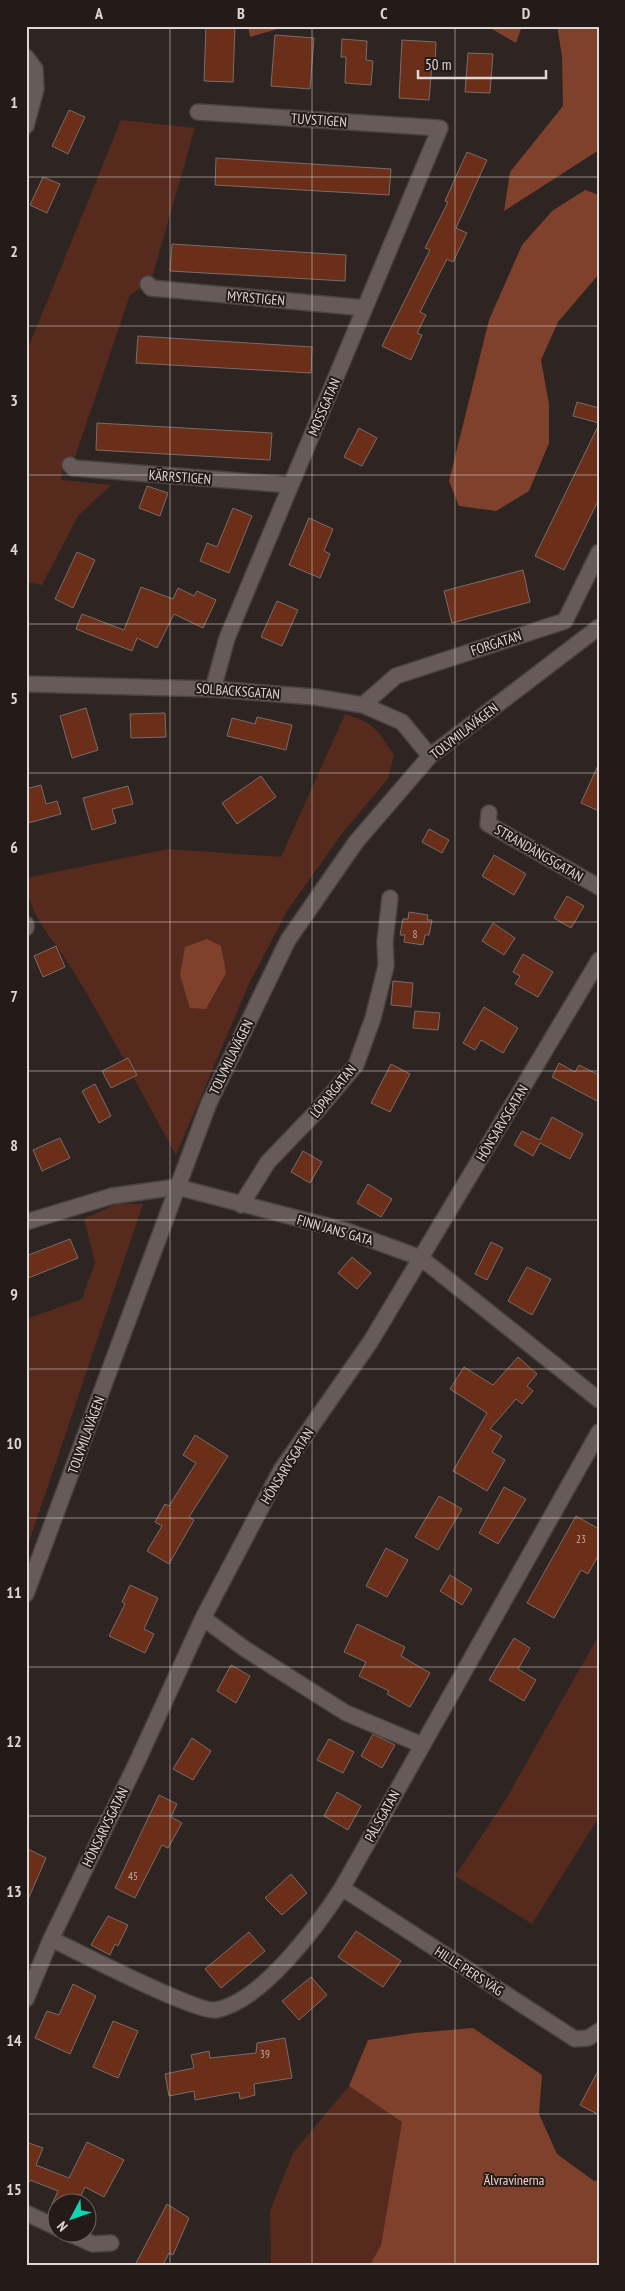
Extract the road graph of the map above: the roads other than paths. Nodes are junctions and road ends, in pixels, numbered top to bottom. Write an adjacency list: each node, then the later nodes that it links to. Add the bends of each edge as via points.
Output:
1 (26, 57): 3 (street, via 35,70 36,89)
2 (198, 112): 4 (street, TUVSTIGEN)
3 (26, 126)
4 (440, 128): 6 (street, MOSSGATAN)
5 (148, 284): 6 (street, MYRSTIGEN, via 151,288)
6 (365, 308): 8 (street, MOSSGATAN)
7 (70, 465): 8 (street, KÄRRSTIGEN, via 73,468)
8 (291, 485): 12 (street, MOSSGATAN, via 227,638)
9 (599, 552): 13 (street, FORGATAN, via 565,621 396,676)
10 (599, 627): 14 (street, TOLVMILAVÄGEN)
11 (26, 684): 12 (street, SOLBACKSGATAN)
12 (213, 689): 13 (street, SOLBACKSGATAN, via 315,697)
13 (363, 705): 14 (street, SOLBACKSGATAN, via 402,722)
14 (430, 756): 19 (street, TOLVMILAVÄGEN, via 356,842 288,940 209,1103)
15 (489, 813): 16 (street, STRANDÄNGSGATAN, via 488,824)
16 (599, 888)
17 (390, 898): 20 (street, LÖPARGATAN, via 386,966 373,1018 356,1065 268,1162)
18 (599, 960): 22 (street, HÖNSARVSGATAN)
19 (177, 1187): 20 (street, FINN JANS GATA); 21 (street, FINN JANS GATA, via 112,1196); 25 (street, TOLVMILAVÄGEN)
20 (241, 1205): 22 (street, FINN JANS GATA, via 347,1231)
21 (26, 1222)
22 (421, 1258): 23 (street, FINN JANS GATA); 26 (street, HÖNSARVSGATAN, via 371,1341 281,1470)
23 (599, 1400)
24 (599, 1432): 27 (street, PÅLSGATAN)
25 (26, 1594)
26 (203, 1618): 27 (street, via 245,1649 346,1713); 29 (street, HÖNSARVSGATAN)
27 (422, 1745): 28 (street, PÅLSGATAN)
28 (342, 1888): 29 (street, PÅLSGATAN, via 289,1959 242,1998 214,2010 165,1993); 31 (street, HILLE PERS VÄG, via 575,2039 588,2038)
29 (51, 1939): 30 (street, HÖNSARVSGATAN)
30 (26, 1999)
31 (599, 2032)
32 (26, 2213): 33 (street)
33 (48, 2223)
34 (111, 2243): 35 (street)
35 (98, 2244)

